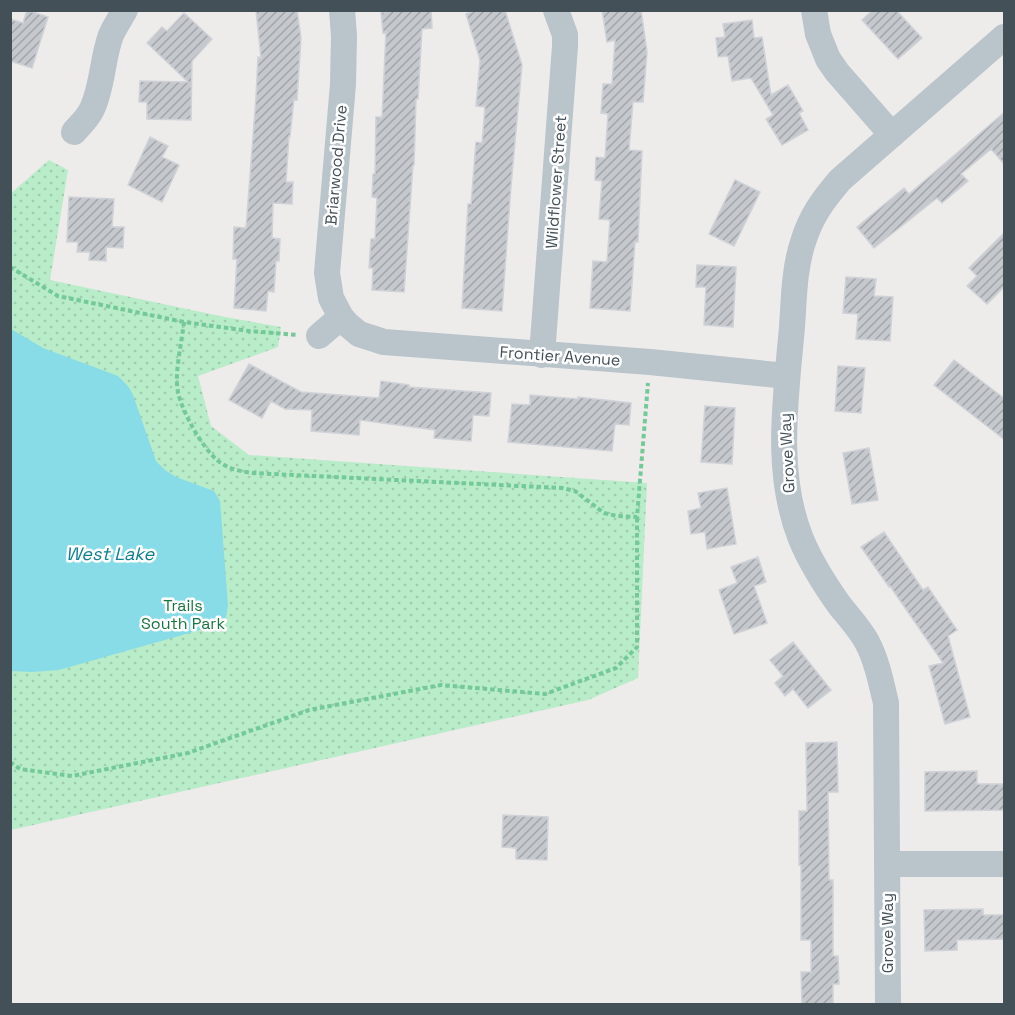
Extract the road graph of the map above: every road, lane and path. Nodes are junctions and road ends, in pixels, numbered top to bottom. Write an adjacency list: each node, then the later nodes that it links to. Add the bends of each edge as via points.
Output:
1 (125, 10): 6 (street, via 111,36 91,112)
2 (342, 10): 9 (street, Briarwood Drive, via 343,84 327,273 331,298)
3 (556, 10): 12 (street, Wildflower Street, via 565,46)
4 (814, 10): 7 (street, via 828,59)
5 (1005, 37): 7 (street, Grove Way)
6 (74, 132)
7 (892, 135): 14 (street, Grove Way, via 840,180 813,214 797,268)
8 (10, 267): 10 (path, via 58,296)
9 (341, 317): 11 (street); 12 (street, Frontier Avenue, via 359,334 384,342)
10 (184, 322): 11 (path); 15 (path, via 178,391 200,441 218,462 234,470 562,488 575,491 604,513)
11 (319, 336)
12 (543, 355): 13 (street, Frontier Avenue)
13 (650, 362): 14 (street, Frontier Avenue); 15 (path)
14 (788, 376): 17 (street, Grove Way, via 784,460 790,503 817,571 867,642 878,667 886,703)
15 (638, 517): 16 (path, via 637,647 616,668 545,694 441,685 309,710 188,753 72,776 20,769)
16 (10, 762)
17 (887, 864): 18 (street); 19 (street, Grove Way)
18 (1005, 864)
19 (888, 1005)

